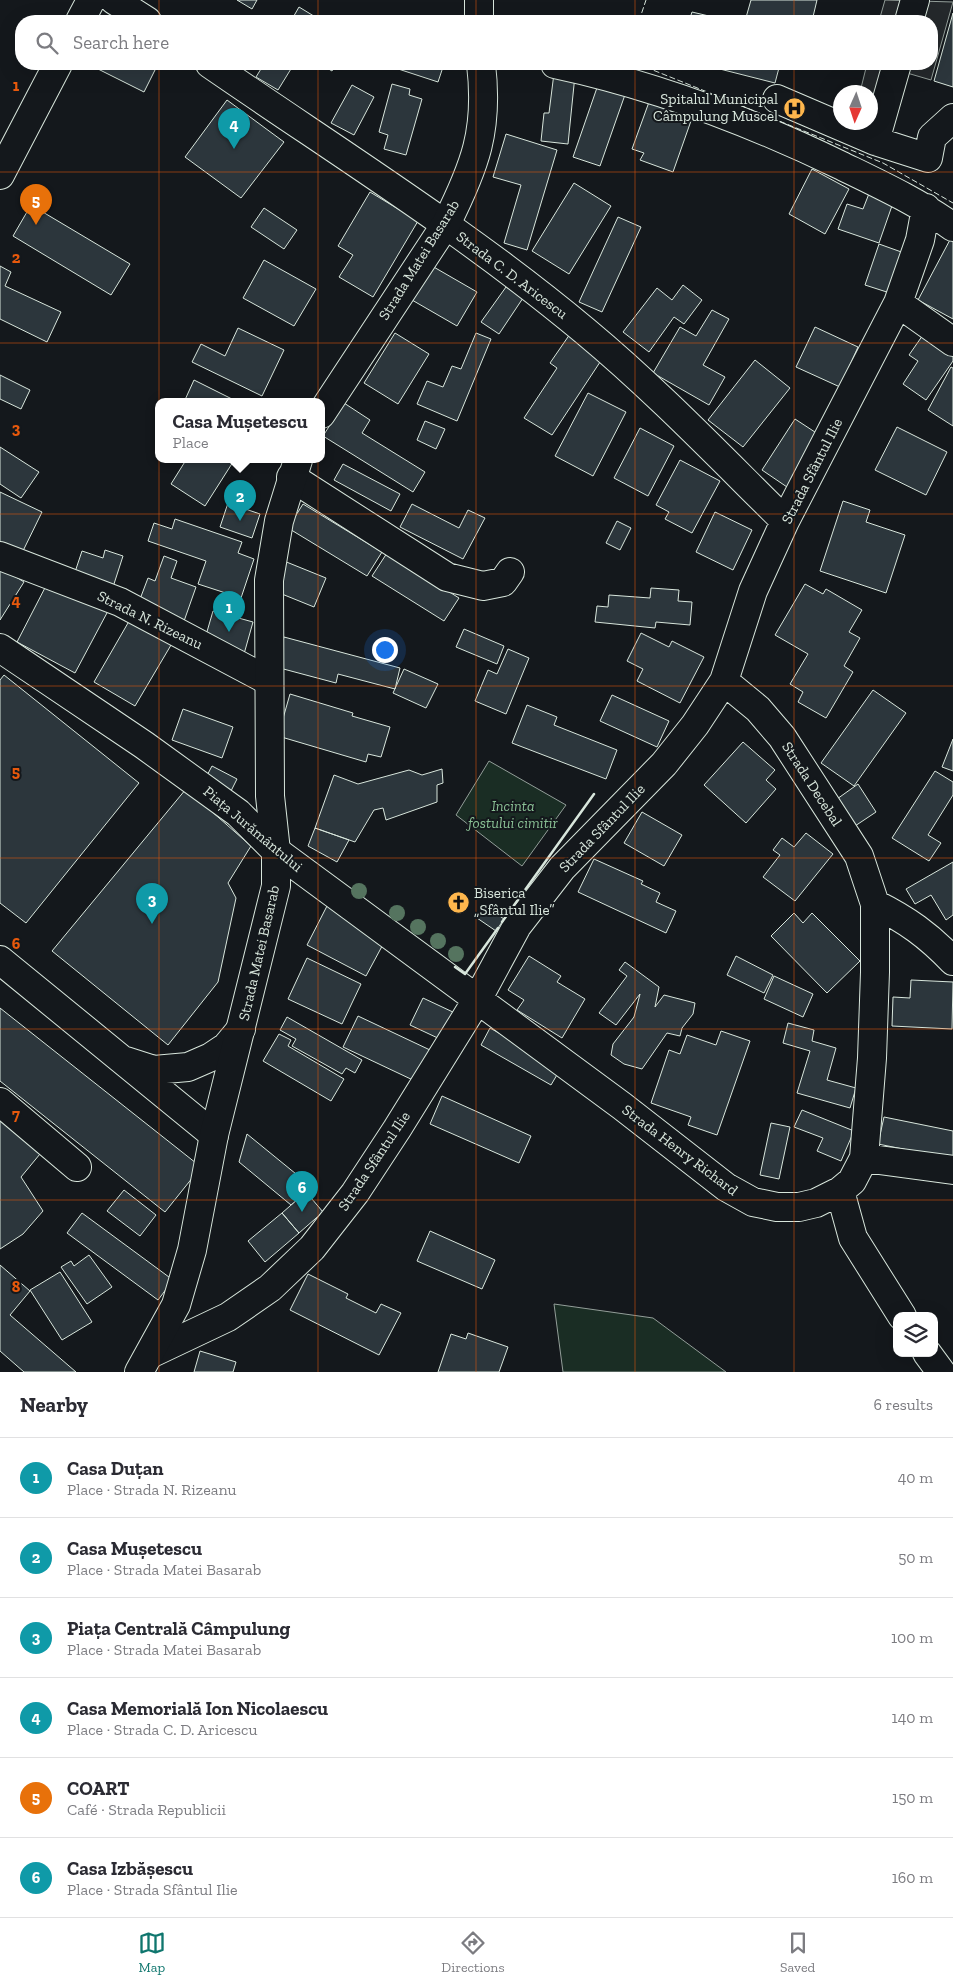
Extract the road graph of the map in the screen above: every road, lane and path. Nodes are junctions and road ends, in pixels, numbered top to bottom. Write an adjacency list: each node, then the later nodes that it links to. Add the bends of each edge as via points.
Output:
1 (91, 0): 5 (street)
2 (114, 0): 6 (street)
3 (479, 0): 7 (street)
4 (915, 0): 8 (street)
5 (83, 15)
6 (137, 15)
7 (479, 15)
8 (911, 15)
9 (55, 70): 17 (street)
10 (219, 70): 19 (street, Strada C. D. Aricescu)
11 (482, 70): 19 (street, Strada Matei Basarab, via 484,87 480,142 472,168)
12 (577, 70): 18 (street, via 690,100 803,147)
13 (895, 70): 16 (street)
14 (777, 99): 16 (street)
15 (953, 118): 16 (street, via 932,137 928,158)
16 (875, 141)
17 (0, 175)
18 (926, 208): 20 (street); 21 (street, Strada Sfântul Ilie, via 920,240)
19 (446, 224): 23 (street, Strada Matei Basarab); 25 (street, Strada C. D. Aricescu, via 586,331)
20 (953, 227)
21 (898, 303): 22 (street); 25 (street, Strada Sfântul Ilie)
22 (953, 342)
23 (325, 408)
24 (295, 468): 27 (street, via 447,577 483,586 502,582); 29 (street, Strada Matei Basarab, via 279,521 269,580)
25 (786, 521): 30 (street, Strada Sfântul Ilie, via 753,591)
26 (0, 556): 29 (street, Strada N. Rizeanu, via 120,602)
27 (510, 572)
28 (0, 648): 31 (street, Piața Jurământului, via 238,812)
29 (269, 680): 31 (street, Strada Matei Basarab, via 270,796)
30 (724, 681): 32 (street, Strada Decebal, via 758,709 782,737 859,856); 35 (street, Strada Sfântul Ilie, via 664,764 557,875 517,926)
31 (276, 851): 35 (street, Piața Jurământului); 36 (street, Strada Matei Basarab, via 276,886)
32 (875, 904): 34 (street, via 930,937); 40 (street, Strada Decebal, via 873,1039)
33 (0, 960): 37 (street)
34 (953, 961)
35 (477, 1000): 43 (street, Strada Henry Richard, via 726,1187 753,1202 799,1207); 46 (street, Strada Sfântul Ilie, via 355,1193 312,1248 270,1288 228,1317)
36 (241, 1029): 37 (street, via 226,1047 188,1067 154,1070); 39 (street, Strada Matei Basarab)
37 (120, 1059): 39 (street)
38 (0, 1102): 41 (street)
39 (214, 1135): 46 (street, Strada Matei Basarab, via 192,1250 179,1296)
40 (864, 1158): 42 (street); 43 (street, Strada Henry Richard, via 852,1181)
41 (77, 1167)
42 (953, 1170)
43 (840, 1192): 44 (street, via 853,1238)
44 (899, 1312)
45 (931, 1357): 47 (street)
46 (145, 1363)
47 (941, 1372)

